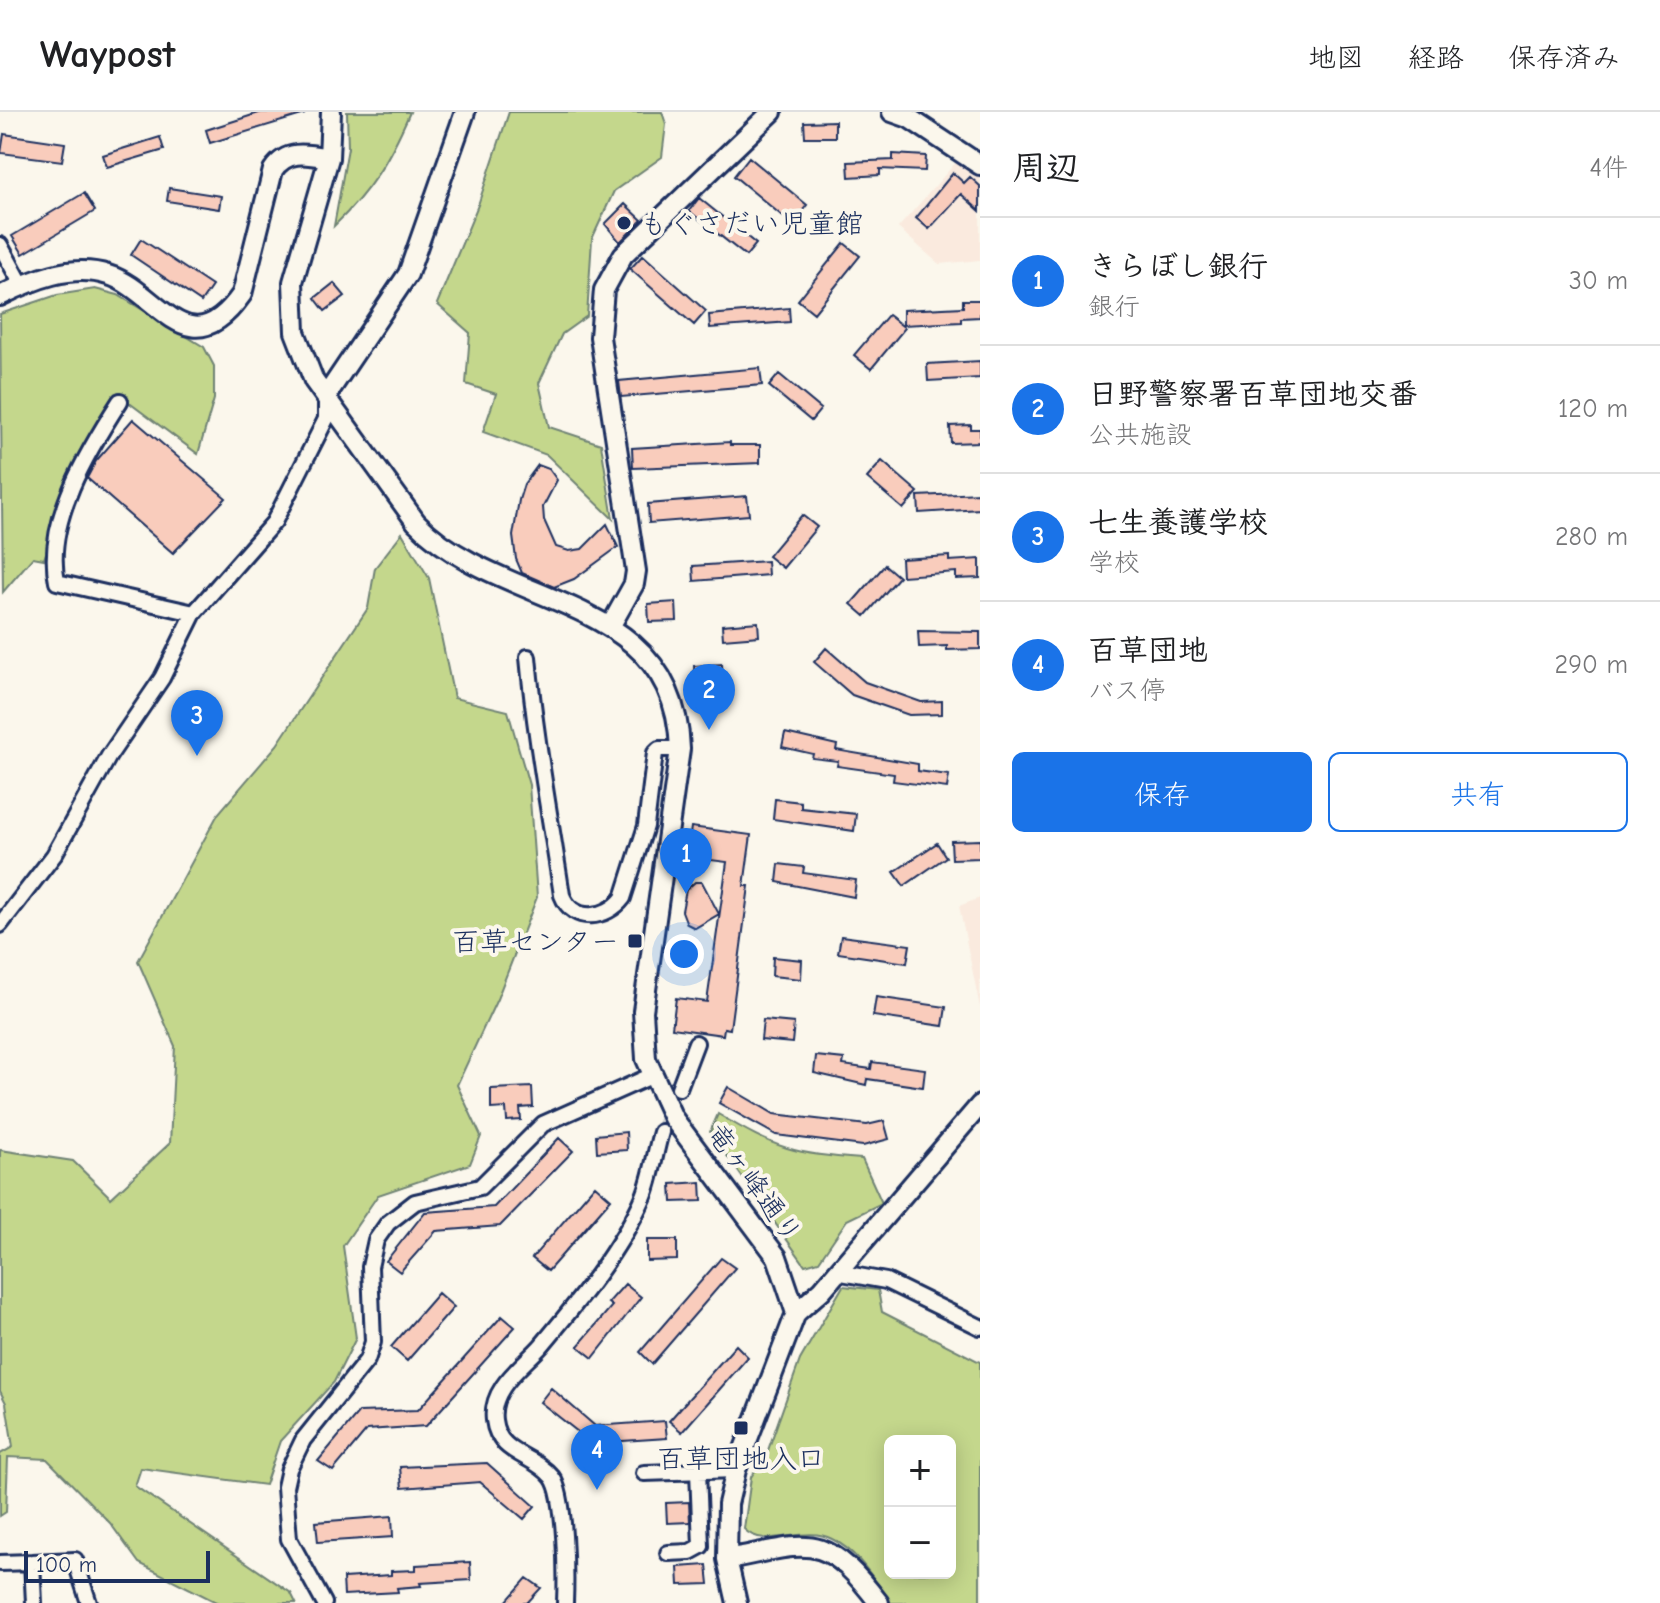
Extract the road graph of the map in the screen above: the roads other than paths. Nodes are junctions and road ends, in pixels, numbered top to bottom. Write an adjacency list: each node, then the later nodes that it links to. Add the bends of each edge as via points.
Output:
1 (331, 112): 5 (street, 竜ヶ峰通り)
2 (465, 112): 10 (street, via 408,274)
3 (772, 112): 13 (street, via 623,255 604,290 600,337 636,571)
4 (902, 114): 6 (street)
5 (329, 158): 8 (street, via 286,156 273,170 242,294 216,320 194,326 173,322 127,283 107,274 78,270); 10 (street, 竜ヶ峰通り, via 300,251 293,293 302,356)
6 (980, 165)
7 (0, 245): 8 (street)
8 (22, 285): 9 (street)
9 (0, 296)
10 (326, 396): 12 (street, via 326,419 274,522); 13 (street, 竜ヶ峰通り, via 435,542 469,564)
11 (120, 401): 12 (street, via 70,489 53,564 57,582)
12 (194, 613): 16 (street, via 162,678 101,769 54,855)
13 (611, 625): 15 (street, 竜ヶ峰通り, via 637,646 665,683 677,717)
14 (528, 657): 15 (street, via 562,895 578,913 597,916 623,898 646,826 655,753)
15 (680, 749): 18 (street, 竜ヶ峰通り, via 643,1011 643,1045)
16 (0, 925)
17 (696, 1043): 19 (street)
18 (651, 1076): 23 (street, 竜ヶ峰通り, via 673,1118 777,1257); 34 (street, via 543,1124 480,1187 415,1202 376,1240 370,1267 373,1342 367,1360 303,1440 285,1487 289,1539)
19 (679, 1088)
20 (980, 1105): 22 (street)
21 (661, 1132): 35 (street, via 644,1195 617,1249 507,1380 494,1408 506,1447 542,1468 558,1489)
22 (836, 1272): 23 (street); 24 (street, via 886,1281)
23 (796, 1313): 25 (street)
24 (980, 1327)
25 (736, 1470): 26 (street); 29 (street, via 728,1504)
26 (698, 1471): 27 (street); 28 (street, via 701,1546)
27 (644, 1473)
28 (668, 1553)
29 (727, 1559): 36 (street); 37 (street, via 789,1546 819,1547 847,1565)
30 (32, 1562): 31 (street); 32 (street, via 75,1560); 33 (street)
31 (0, 1563)
32 (90, 1602)
33 (34, 1603)
34 (324, 1603)
35 (565, 1603)
36 (737, 1603)
37 (879, 1603)

